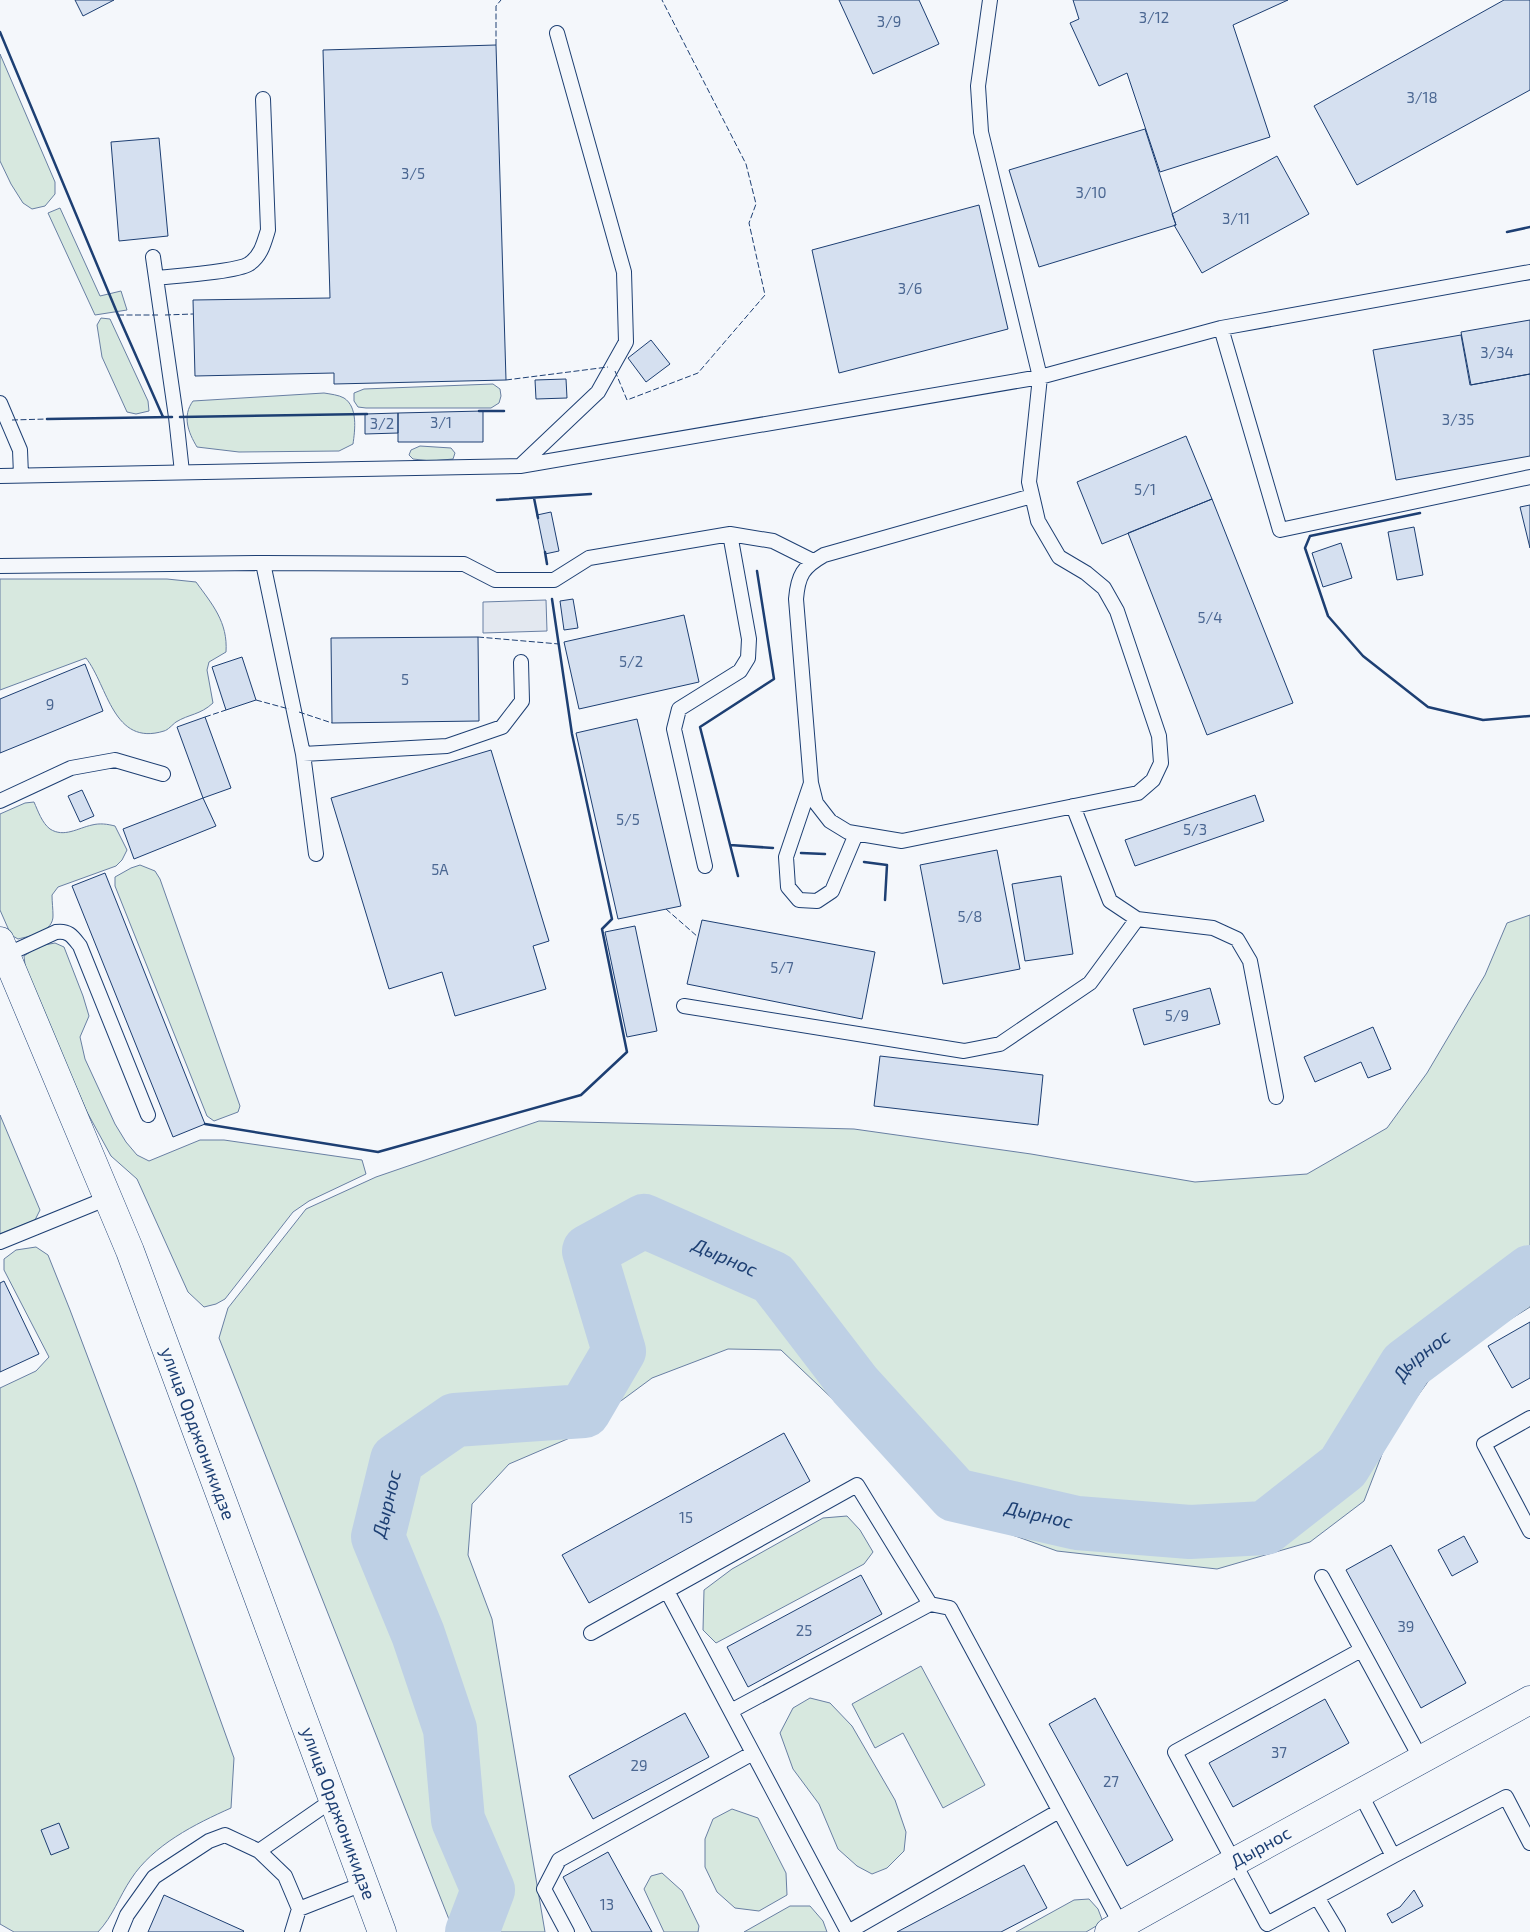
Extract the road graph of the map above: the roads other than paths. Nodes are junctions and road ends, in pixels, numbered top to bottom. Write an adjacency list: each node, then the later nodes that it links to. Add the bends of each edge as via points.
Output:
1 (990, 0): 8 (lane, via 978,86 981,132)
2 (557, 33): 10 (lane, via 624,272 626,342 598,392)
3 (263, 99): 6 (lane, via 268,230 262,250 249,264 236,268)
4 (153, 257): 6 (lane)
5 (1530, 272): 7 (lane)
6 (156, 278): 11 (lane)
7 (1221, 328): 8 (lane); 14 (lane, via 1280,530)
8 (1040, 377): 10 (lane); 15 (lane, via 1029,482)
9 (0, 403): 12 (lane, via 20,450)
10 (520, 466): 11 (lane)
11 (182, 472): 12 (lane)
12 (21, 475): 13 (lane)
13 (0, 476)
14 (1530, 477)
15 (1032, 496): 17 (lane, via 824,555); 25 (lane, via 1038,521 1059,557 1104,588 1117,611 1159,736 1161,763 1153,780 1138,793)
16 (730, 534): 17 (lane, via 772,541); 18 (lane, via 589,558 554,580 495,580 464,564); 28 (lane, via 749,639 748,658 740,671 678,709 674,729)
17 (813, 562): 23 (lane, via 803,571 796,599)
18 (263, 563): 19 (lane); 21 (lane)
19 (0, 566)
20 (521, 662): 21 (lane, via 522,701 502,727 447,746)
21 (303, 754): 27 (lane)
22 (163, 774): 24 (lane, via 115,760 71,768)
23 (812, 783): 26 (lane, via 816,803 830,821); 26 (lane, via 786,857 788,887 799,900 817,901 832,891)
24 (0, 801)
25 (1073, 806): 26 (lane, via 902,841); 29 (lane, via 1110,901)
26 (856, 834)
27 (316, 854)
28 (705, 866)
29 (1136, 919): 31 (lane, via 1090,983 1000,1044 991,1046 964,1051); 32 (lane, via 1213,928 1237,939 1250,961)
30 (3, 948): 33 (lane, via 56,932 71,934 80,946); 34 (main road, улица Орджоникидзе)
31 (684, 1006)
32 (1276, 1097)
33 (148, 1115)
34 (108, 1198): 35 (lane); 48 (main road, улица Орджоникидзе)
35 (0, 1242)
36 (1530, 1418): 37 (lane, via 1484,1444)
37 (1530, 1531)
38 (1322, 1577): 42 (lane)
39 (667, 1591): 40 (lane, via 856,1485); 41 (lane); 44 (lane)
40 (930, 1604): 44 (lane); 49 (lane, via 950,1608)
41 (591, 1633)
42 (1362, 1650): 46 (lane); 53 (lane, via 1175,1752)
43 (1530, 1700): 46 (main road, Дырнос)
44 (731, 1711): 45 (lane)
45 (753, 1752): 61 (lane, via 560,1860 544,1889); 62 (lane)
46 (1421, 1760): 47 (main road, Дырнос)
47 (1360, 1793): 52 (lane); 53 (main road, Дырнос)
48 (334, 1799): 51 (lane); 54 (main road, улица Орджоникидзе)
49 (1059, 1811): 57 (lane); 62 (lane)
50 (1530, 1843): 52 (lane, via 1506,1797)
51 (259, 1851): 56 (lane, via 285,1876); 58 (lane, via 225,1835 210,1841 154,1877 127,1914)
52 (1393, 1856): 55 (lane)
53 (1234, 1862): 55 (lane, via 1266,1924); 57 (main road, Дырнос)
54 (364, 1883): 56 (lane); 60 (main road, улица Орджоникидзе)
55 (1318, 1897): 63 (lane)
56 (299, 1909): 59 (lane)
57 (1115, 1929)
58 (120, 1932)
59 (292, 1932)
60 (382, 1932)
61 (567, 1932)
62 (848, 1932)
63 (1338, 1932)

